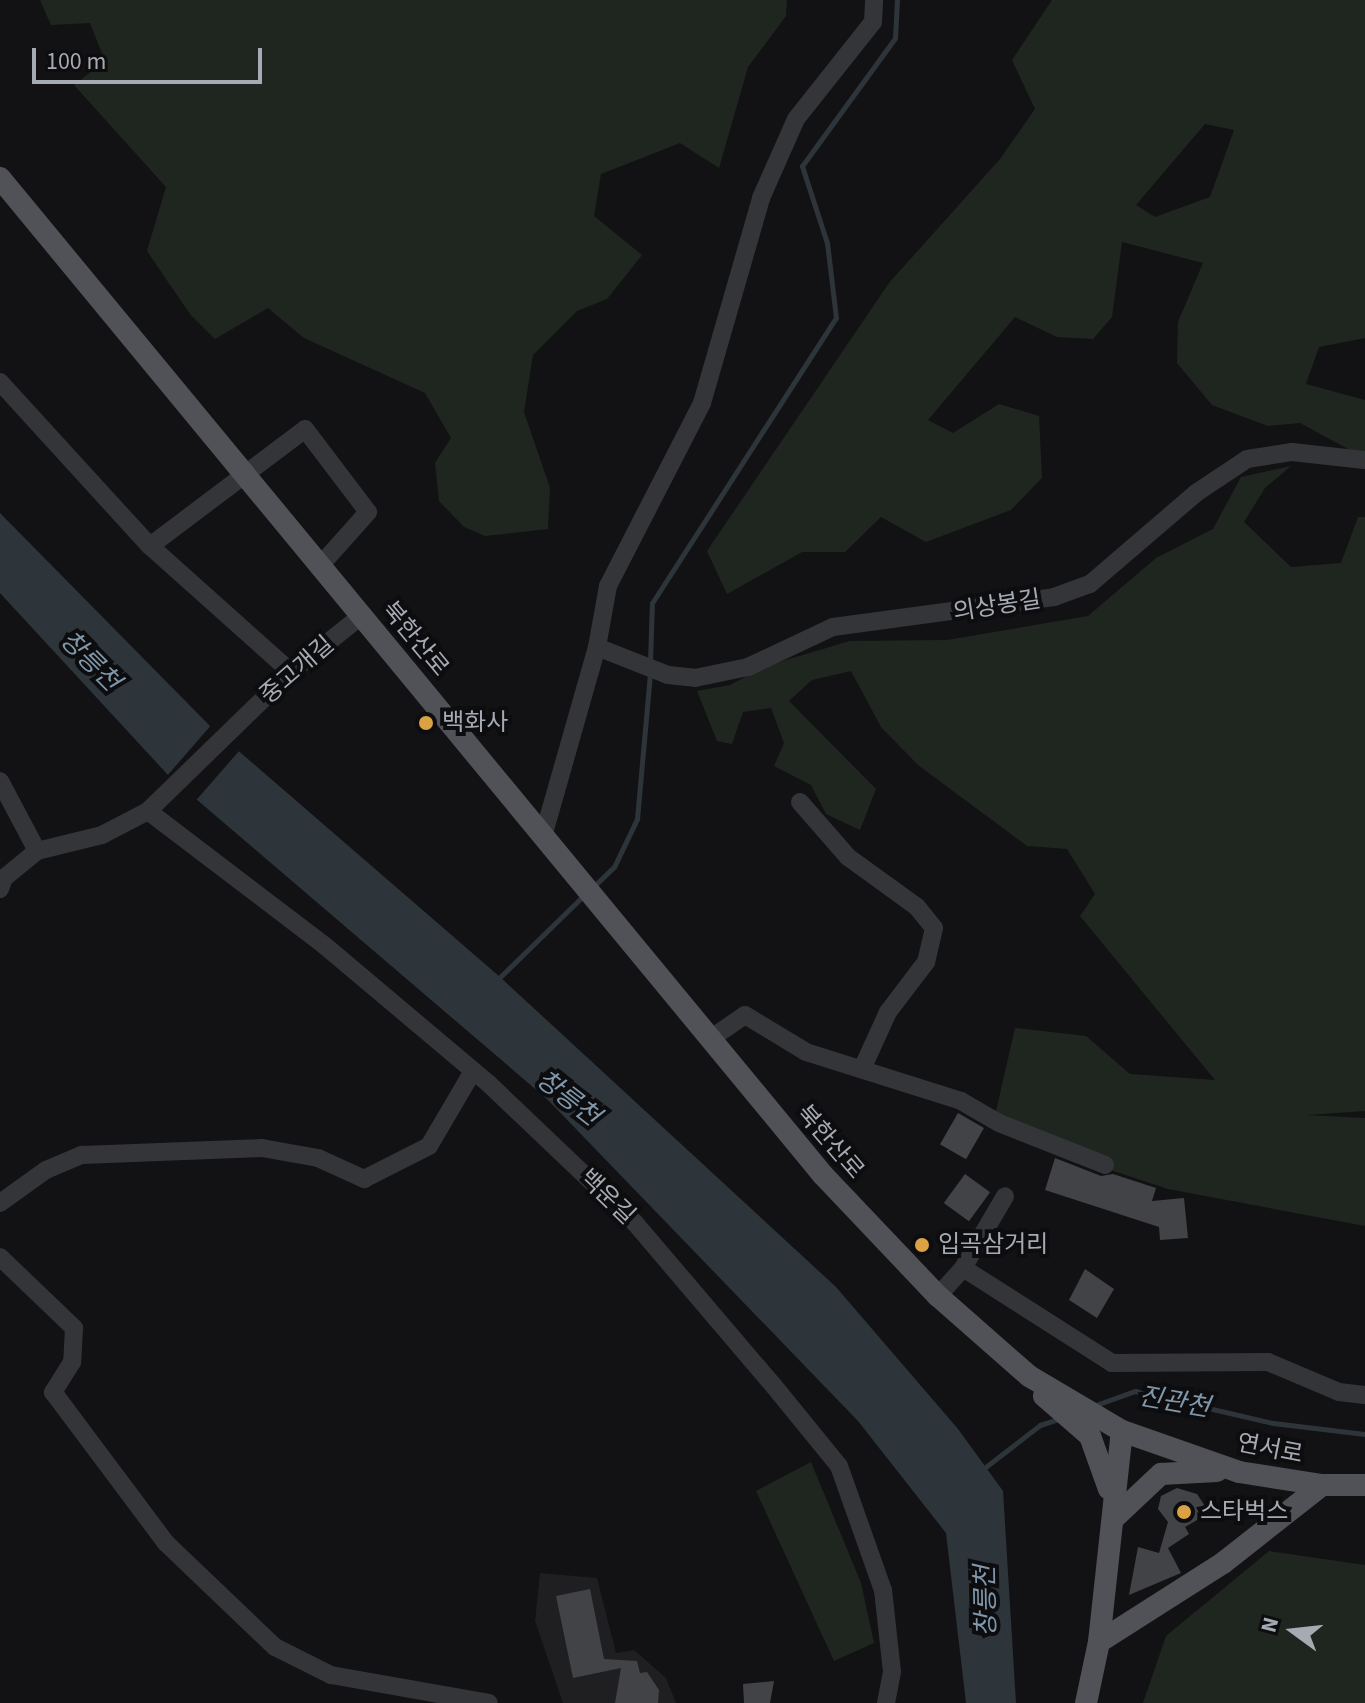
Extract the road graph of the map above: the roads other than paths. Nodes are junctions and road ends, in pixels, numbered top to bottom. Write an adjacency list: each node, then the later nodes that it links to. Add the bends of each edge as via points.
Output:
1 (874, 0): 9 (street, via 873,22 796,119 761,198 702,403 608,586)
2 (0, 178): 5 (main road, 북한산로)
3 (0, 382): 6 (street)
4 (1365, 460): 9 (street, 의상봉길, via 1292,452 1247,459 1196,493 1090,584 1054,597 833,627 748,667 695,678 668,675)
5 (241, 475): 6 (street); 7 (main road, 북한산로); 7 (street, via 305,429 368,512)
6 (150, 546): 10 (street)
7 (319, 567): 8 (main road, 북한산로)
8 (361, 616): 10 (street, 중고개길); 14 (main road, 북한산로)
9 (597, 647): 14 (street)
10 (291, 672): 13 (street, 중고개길)
11 (0, 781): 15 (street)
12 (800, 802): 18 (street, via 848,857 917,907 934,928 926,962 888,1012)
13 (148, 811): 15 (street, via 102,835); 19 (street, 백운길, via 324,945)
14 (544, 833): 17 (main road, 북한산로)
15 (37, 851): 16 (street, via 4,878)
16 (0, 889)
17 (710, 1039): 18 (street, via 745,1015 806,1052); 25 (main road, 북한산로, via 823,1175)
18 (862, 1069): 20 (street, via 961,1101 999,1123)
19 (473, 1071): 22 (street, via 429,1146 364,1179 318,1158 262,1148 82,1155 46,1170); 36 (street, 백운길, via 635,1223 839,1466 883,1590 892,1672)
20 (1105, 1165)
21 (1005, 1196): 24 (street)
22 (0, 1203)
23 (0, 1257): 34 (street, via 74,1328 72,1362 53,1392 166,1543 275,1647 331,1675)
24 (963, 1268): 25 (street); 27 (street, via 1112,1363 1268,1362 1339,1392)
25 (938, 1296): 26 (main road, 북한산로)
26 (1029, 1376): 28 (main road, 연서로); 32 (main road, via 1090,1436 1107,1477)
27 (1365, 1395)
28 (1122, 1431): 29 (main road, 연서로); 32 (main road)
29 (1239, 1472): 30 (main road, 연서로); 32 (main road, via 1161,1474)
30 (1322, 1485): 31 (main road, 연서로); 33 (main road, via 1223,1563)
31 (1365, 1485)
32 (1113, 1519): 33 (main road)
33 (1099, 1642): 37 (main road)
34 (449, 1699): 35 (street)
35 (489, 1703)
36 (886, 1703)
37 (1086, 1703)

